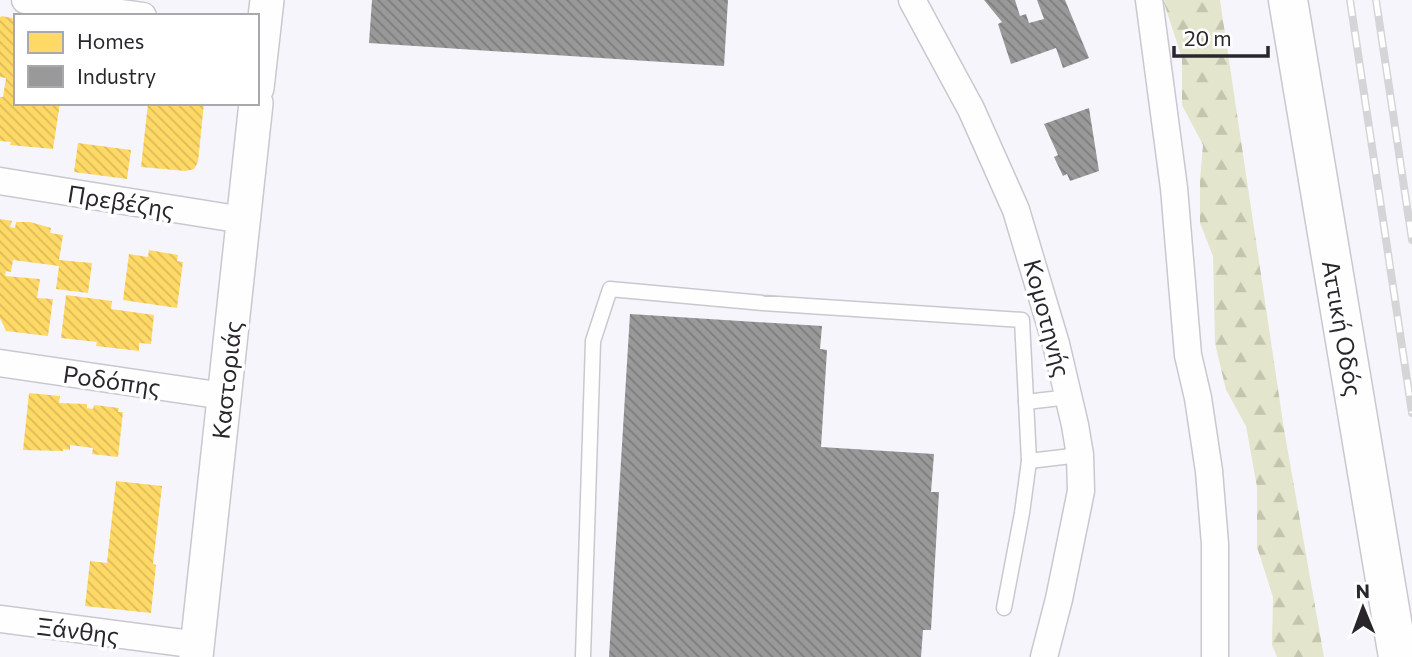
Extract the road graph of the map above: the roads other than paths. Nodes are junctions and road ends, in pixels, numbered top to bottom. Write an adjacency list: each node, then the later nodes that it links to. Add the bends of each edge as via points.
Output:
1 (25, 0): 5 (street)
2 (912, 0): 13 (street, Κομοτηνής, via 971,109 1016,210)
3 (1149, 0): 22 (street, via 1174,188 1188,355 1209,471 1215,544)
4 (1288, 0): 23 (highway, Αττική Οδός)
5 (128, 14)
6 (262, 21): 7 (street)
7 (259, 61)
8 (256, 105): 10 (street, Καστοριάς)
9 (0, 181): 10 (street, Πρεβέζης)
10 (243, 220): 12 (street, Καστοριάς)
11 (0, 363): 12 (street, Ροδόπης)
12 (224, 396): 19 (street, Καστοριάς)
13 (1069, 397): 14 (lane); 15 (street, Κομοτηνής)
14 (1026, 402): 16 (lane); 20 (lane, via 1022,320 610,289 593,341)
15 (1080, 455): 16 (lane); 21 (street, Κομοτηνής, via 1076,525)
16 (1029, 460): 17 (lane)
17 (1004, 608)
18 (0, 620): 19 (street, Ξάνθης)
19 (197, 651)
20 (583, 657)
21 (1044, 657)
22 (1215, 657)
23 (1398, 657)

